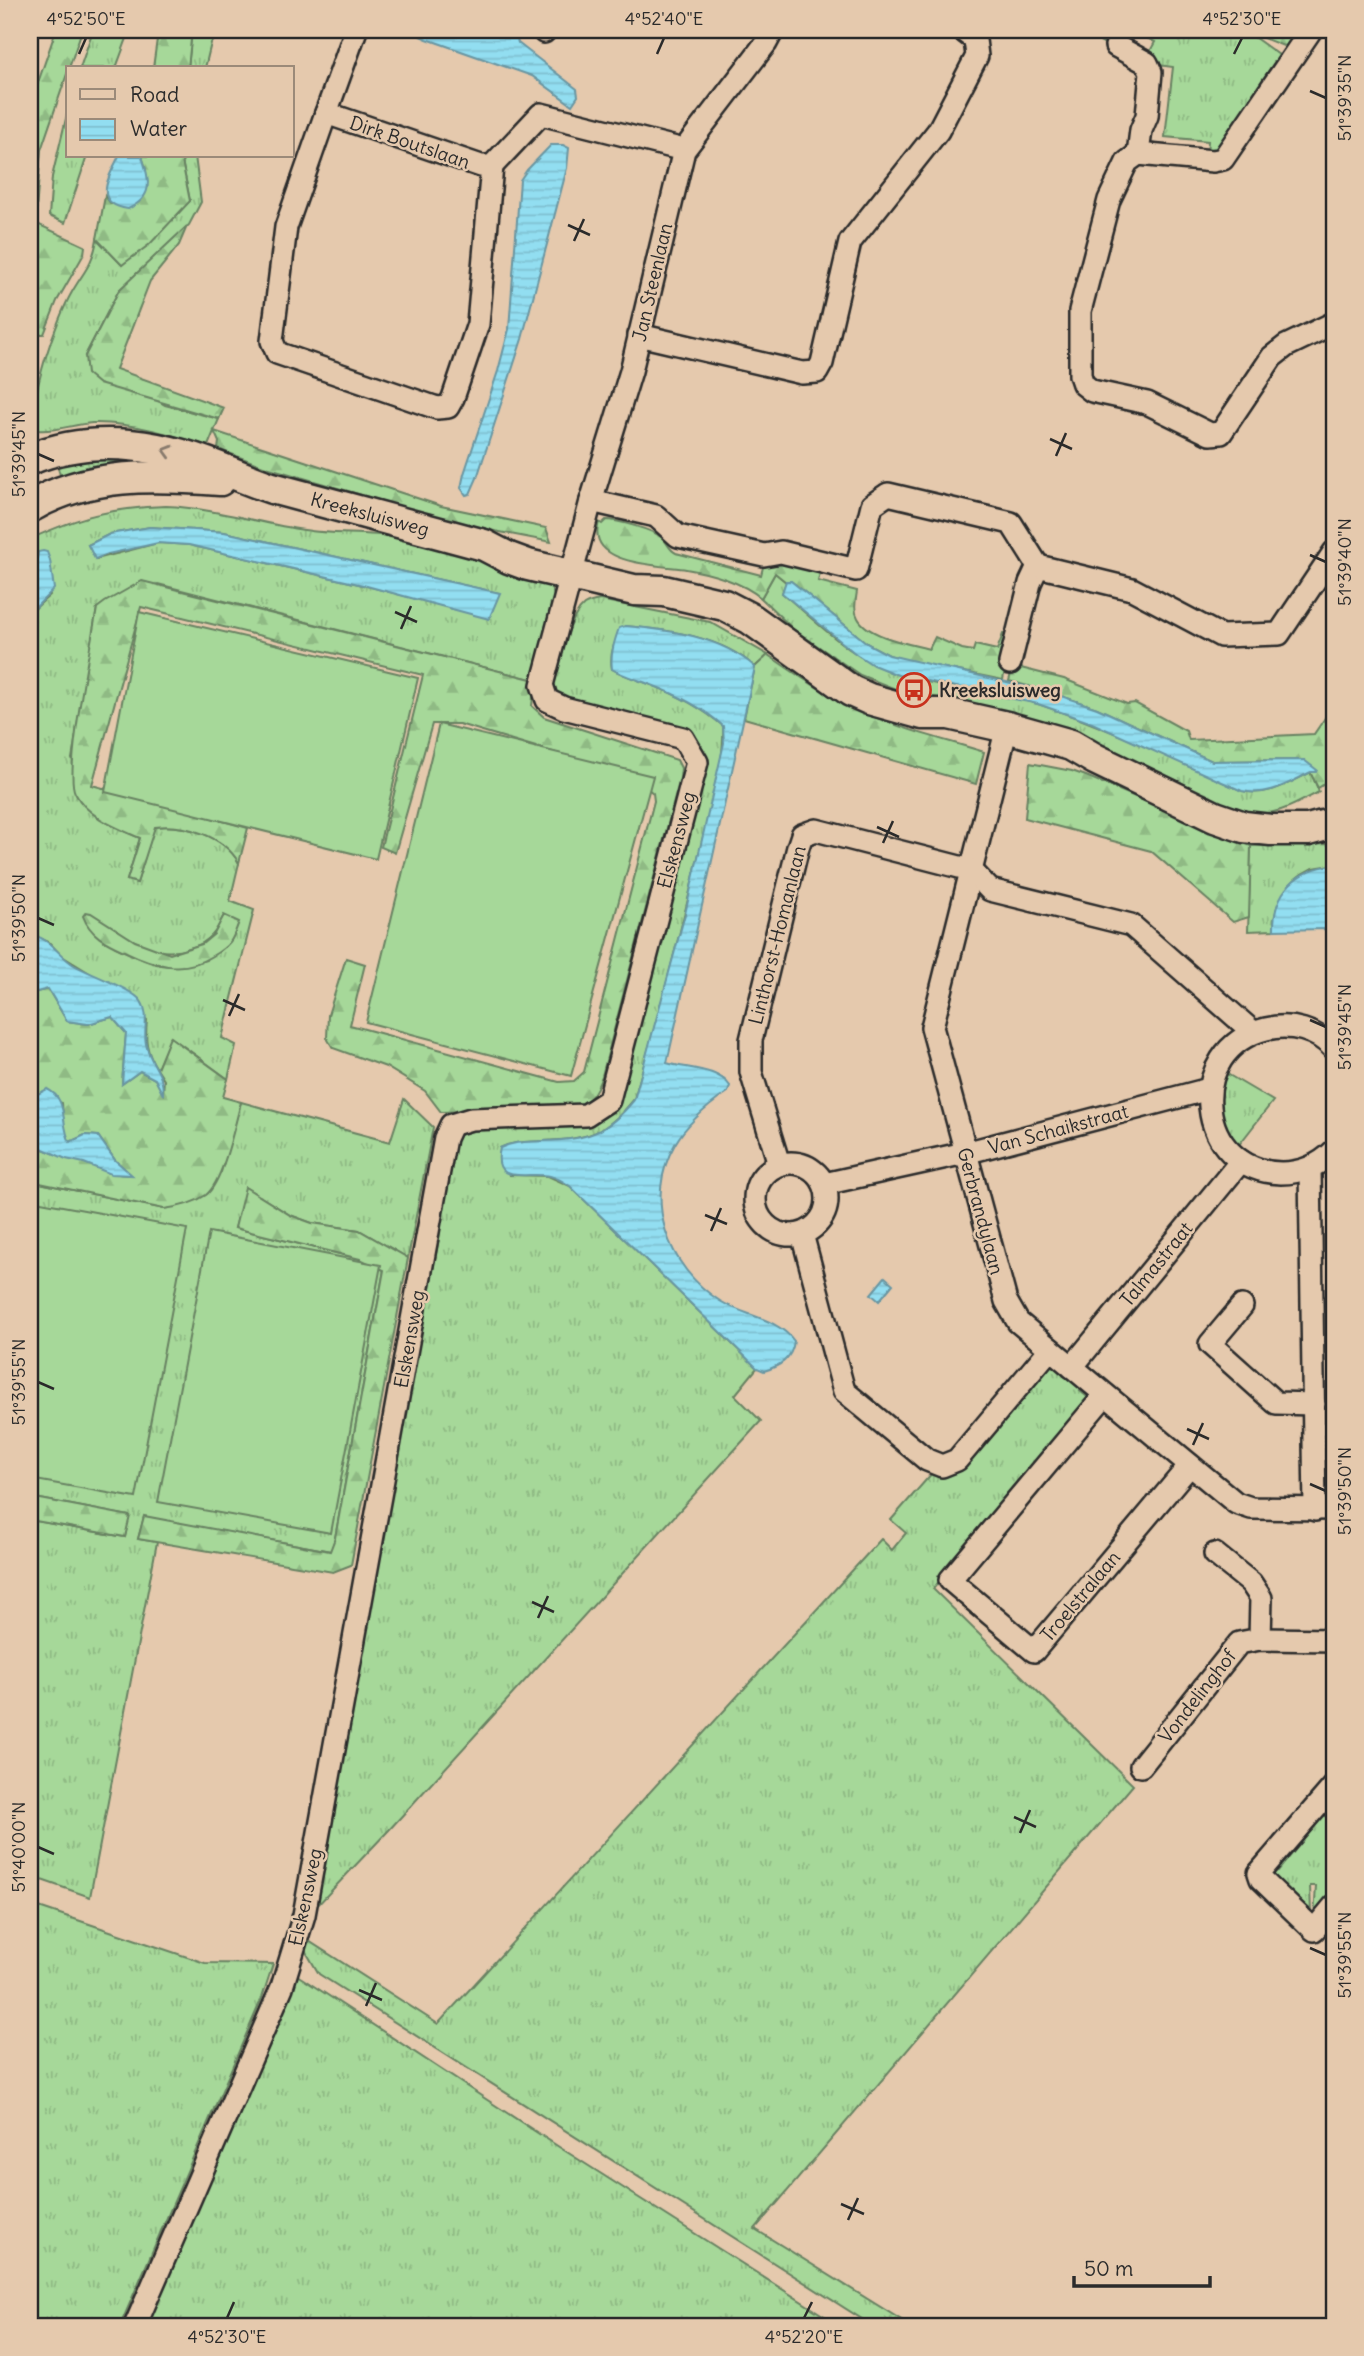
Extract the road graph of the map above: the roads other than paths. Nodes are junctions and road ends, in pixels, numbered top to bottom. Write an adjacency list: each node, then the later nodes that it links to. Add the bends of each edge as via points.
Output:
1 (356, 30): 6 (street, Dirk Boutslaan)
2 (773, 30): 7 (street, Jan Steenlaan)
3 (962, 30): 11 (street, via 975,40 977,56 938,131 850,242 817,372 802,373)
4 (1311, 30): 8 (street, via 1223,159)
5 (1116, 46): 8 (street, via 1147,63 1151,72)
6 (326, 113): 9 (street, Dirk Boutslaan); 9 (street, via 286,227 272,341 277,353 437,408 448,407 453,398 478,324)
7 (684, 150): 9 (street, Dirk Boutslaan, via 541,114); 11 (street, Jan Steenlaan)
8 (1138, 154): 10 (street, via 1127,162 1108,200 1080,311 1083,384 1092,391 1147,403 1210,434 1220,433 1272,357)
9 (492, 166)
10 (1334, 323)
11 (639, 335): 15 (street, Jan Steenlaan)
12 (35, 456): 13 (street, Kreeksluisweg, one-way to 12, via 172,452 129,444 104,442)
13 (255, 483): 14 (street, Kreeksluisweg, via 163,475 108,479); 18 (street, Kreeksluisweg, via 484,545 532,548)
14 (42, 501)
15 (591, 501): 17 (street, via 656,516 678,536 764,555 781,552 856,570 872,505 888,494 1010,523); 18 (street, Jan Steenlaan)
16 (1334, 552): 17 (street, via 1279,634 1221,636 1132,589)
17 (1038, 566): 19 (street)
18 (574, 567): 20 (street, Kreeksluisweg, via 636,576 664,591 724,605 751,619 851,691 923,715 940,726); 49 (street, Elskensweg, via 542,685 547,700 683,738 697,762 609,1100 586,1115 471,1119 451,1125 445,1138 303,1915 282,1987)
19 (1010, 663)
20 (1005, 735): 23 (street, Kreeksluisweg, via 1067,760 1096,759 1215,817); 24 (street, Gerbrandylaan)
21 (1334, 805): 23 (street)
22 (1334, 824): 23 (street, Kreeksluisweg, via 1308,830)
23 (1271, 830)
24 (971, 870): 25 (street, via 990,890 1131,925); 29 (street, Gerbrandylaan, via 932,1027); 31 (street, Linthorst-Homanlaan, via 816,830 802,835 751,1040 751,1072)
25 (1253, 1032): 26 (street, via 1278,1026 1303,1029); 27 (street, via 1232,1045 1217,1065)
26 (1334, 1049)
27 (1209, 1090): 29 (street, Van Schaikstraat); 30 (street, via 1210,1115 1219,1138)
28 (1334, 1151): 32 (street)
29 (965, 1153): 33 (street, Van Schaikstraat); 36 (street, Gerbrandylaan, via 1006,1301 1018,1322)
30 (1241, 1161): 32 (street, via 1272,1172); 37 (street, Talmastraat)
31 (779, 1164): 33 (street, via 809,1167); 34 (street, via 761,1177 754,1199 756,1210 779,1234)
32 (1310, 1168): 39 (street)
33 (824, 1184): 34 (street, via 823,1217)
34 (802, 1234): 36 (street, via 844,1391 927,1460 942,1466 957,1460)
35 (1242, 1306): 39 (street, via 1210,1345 1276,1403)
36 (1050, 1349): 37 (street, Gerbrandylaan)
37 (1072, 1367): 38 (street, Gerbrandylaan)
38 (1105, 1395): 40 (street, Gerbrandylaan); 40 (street, Troelstralaan, via 950,1580 1034,1651)
39 (1314, 1404): 41 (street)
40 (1191, 1465): 42 (street, Gerbrandylaan, via 1248,1508)
41 (1325, 1474): 42 (street)
42 (1324, 1510)
43 (1215, 1554): 44 (street, Vondelinghof, via 1251,1583 1261,1598)
44 (1259, 1639): 45 (street, Vondelinghof); 46 (street, Vondelinghof, via 1239,1643)
45 (1334, 1640)
46 (1141, 1766)
47 (1334, 1786): 48 (street, via 1259,1873 1314,1930)
48 (1334, 1906)
49 (135, 2326)

